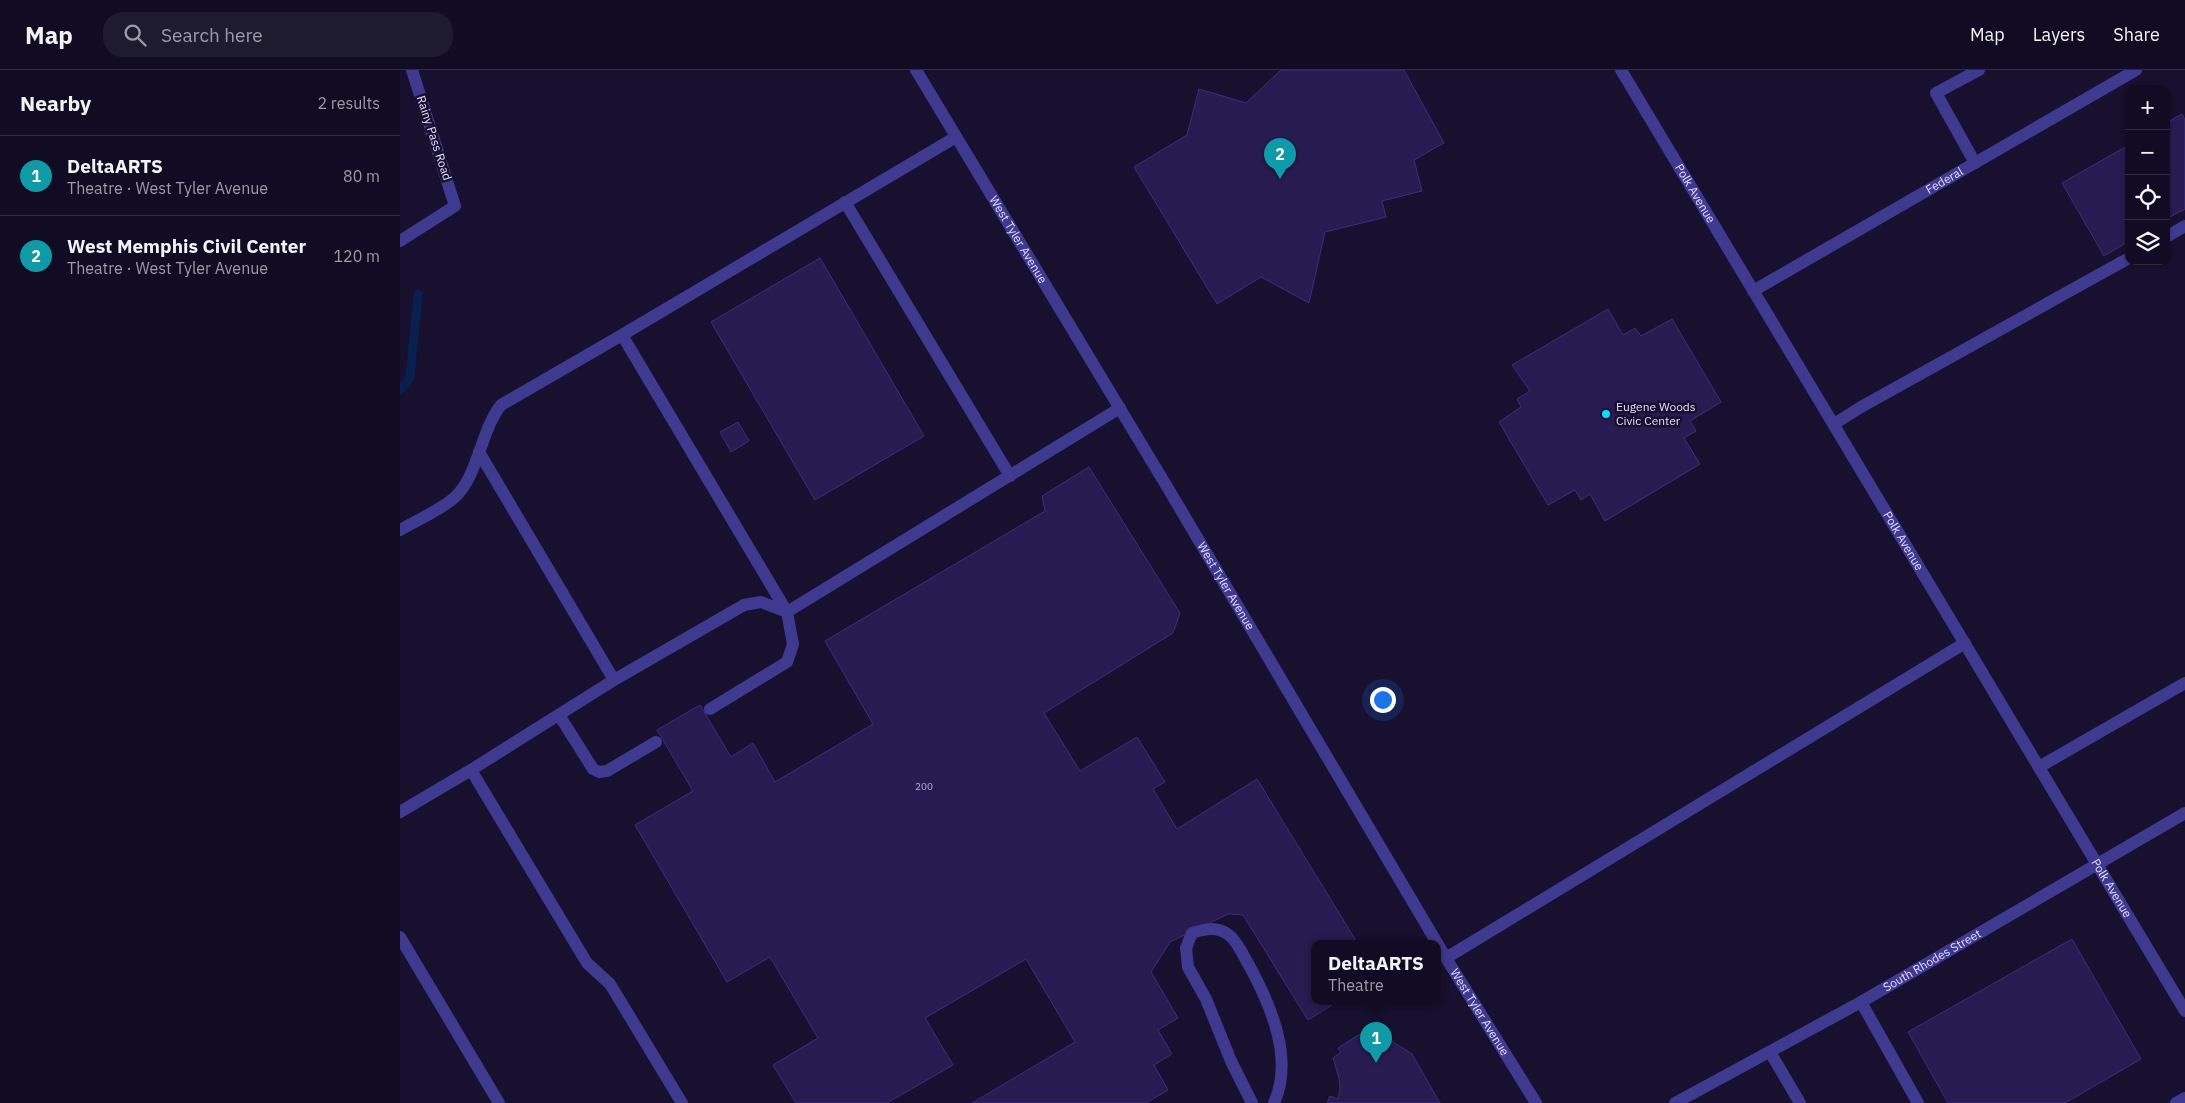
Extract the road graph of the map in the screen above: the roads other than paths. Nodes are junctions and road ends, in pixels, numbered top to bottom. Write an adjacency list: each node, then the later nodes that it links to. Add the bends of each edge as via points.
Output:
1 (412, 70): 11 (street, Rainy Pass Road, via 455,206)
2 (916, 70): 6 (street, West Tyler Avenue)
3 (1622, 70): 13 (street, Polk Avenue)
4 (1979, 70): 7 (street, via 1936,93)
5 (2136, 70): 7 (street, Federal)
6 (956, 138): 8 (street); 15 (street, West Tyler Avenue)
7 (1975, 163): 13 (street, Federal)
8 (845, 202): 14 (street); 18 (street)
9 (2185, 226): 10 (street)
10 (2170, 235)
11 (400, 241)
12 (2125, 260): 16 (street)
13 (1753, 291): 16 (street, Polk Avenue)
14 (622, 335): 17 (street, via 501,405 492,415); 20 (street)
15 (1120, 408): 18 (street); 33 (street, West Tyler Avenue)
16 (1834, 424): 21 (street, Polk Avenue)
17 (478, 452): 19 (street, via 464,486 454,499); 22 (street)
18 (1010, 476): 20 (street)
19 (400, 530)
20 (787, 612): 22 (street, via 761,602 744,605); 24 (street, via 793,644 786,662)
21 (1965, 643): 27 (street, Polk Avenue); 35 (street)
22 (614, 680): 25 (street)
23 (2185, 682): 27 (street)
24 (710, 709)
25 (560, 715): 26 (street, via 593,769 599,772); 28 (street)
26 (656, 742)
27 (2039, 767): 31 (street, Polk Avenue)
28 (471, 770): 29 (street); 41 (street, via 586,963 610,984)
29 (400, 812)
30 (2185, 813): 31 (street, South Rhodes Street)
31 (2096, 863): 36 (street, South Rhodes Street); 37 (street, Polk Avenue)
32 (400, 936): 40 (street)
33 (1435, 940)
34 (1441, 950): 35 (street, West Tyler Avenue)
35 (1446, 958): 44 (street, West Tyler Avenue)
36 (1860, 1002): 38 (street, South Rhodes Street); 47 (street)
37 (2185, 1010)
38 (1770, 1052): 45 (street, South Rhodes Street); 46 (street)
39 (2185, 1098): 48 (street)
40 (499, 1103)
41 (682, 1103)
42 (1252, 1103): 43 (street, via 1206,999 1188,967 1186,948 1192,933 1210,928 1228,935 1241,950 1261,988 1278,1033 1282,1064)
43 (1274, 1103)
44 (1536, 1103)
45 (1675, 1103)
46 (1800, 1103)
47 (1918, 1103)
48 (2176, 1103)

